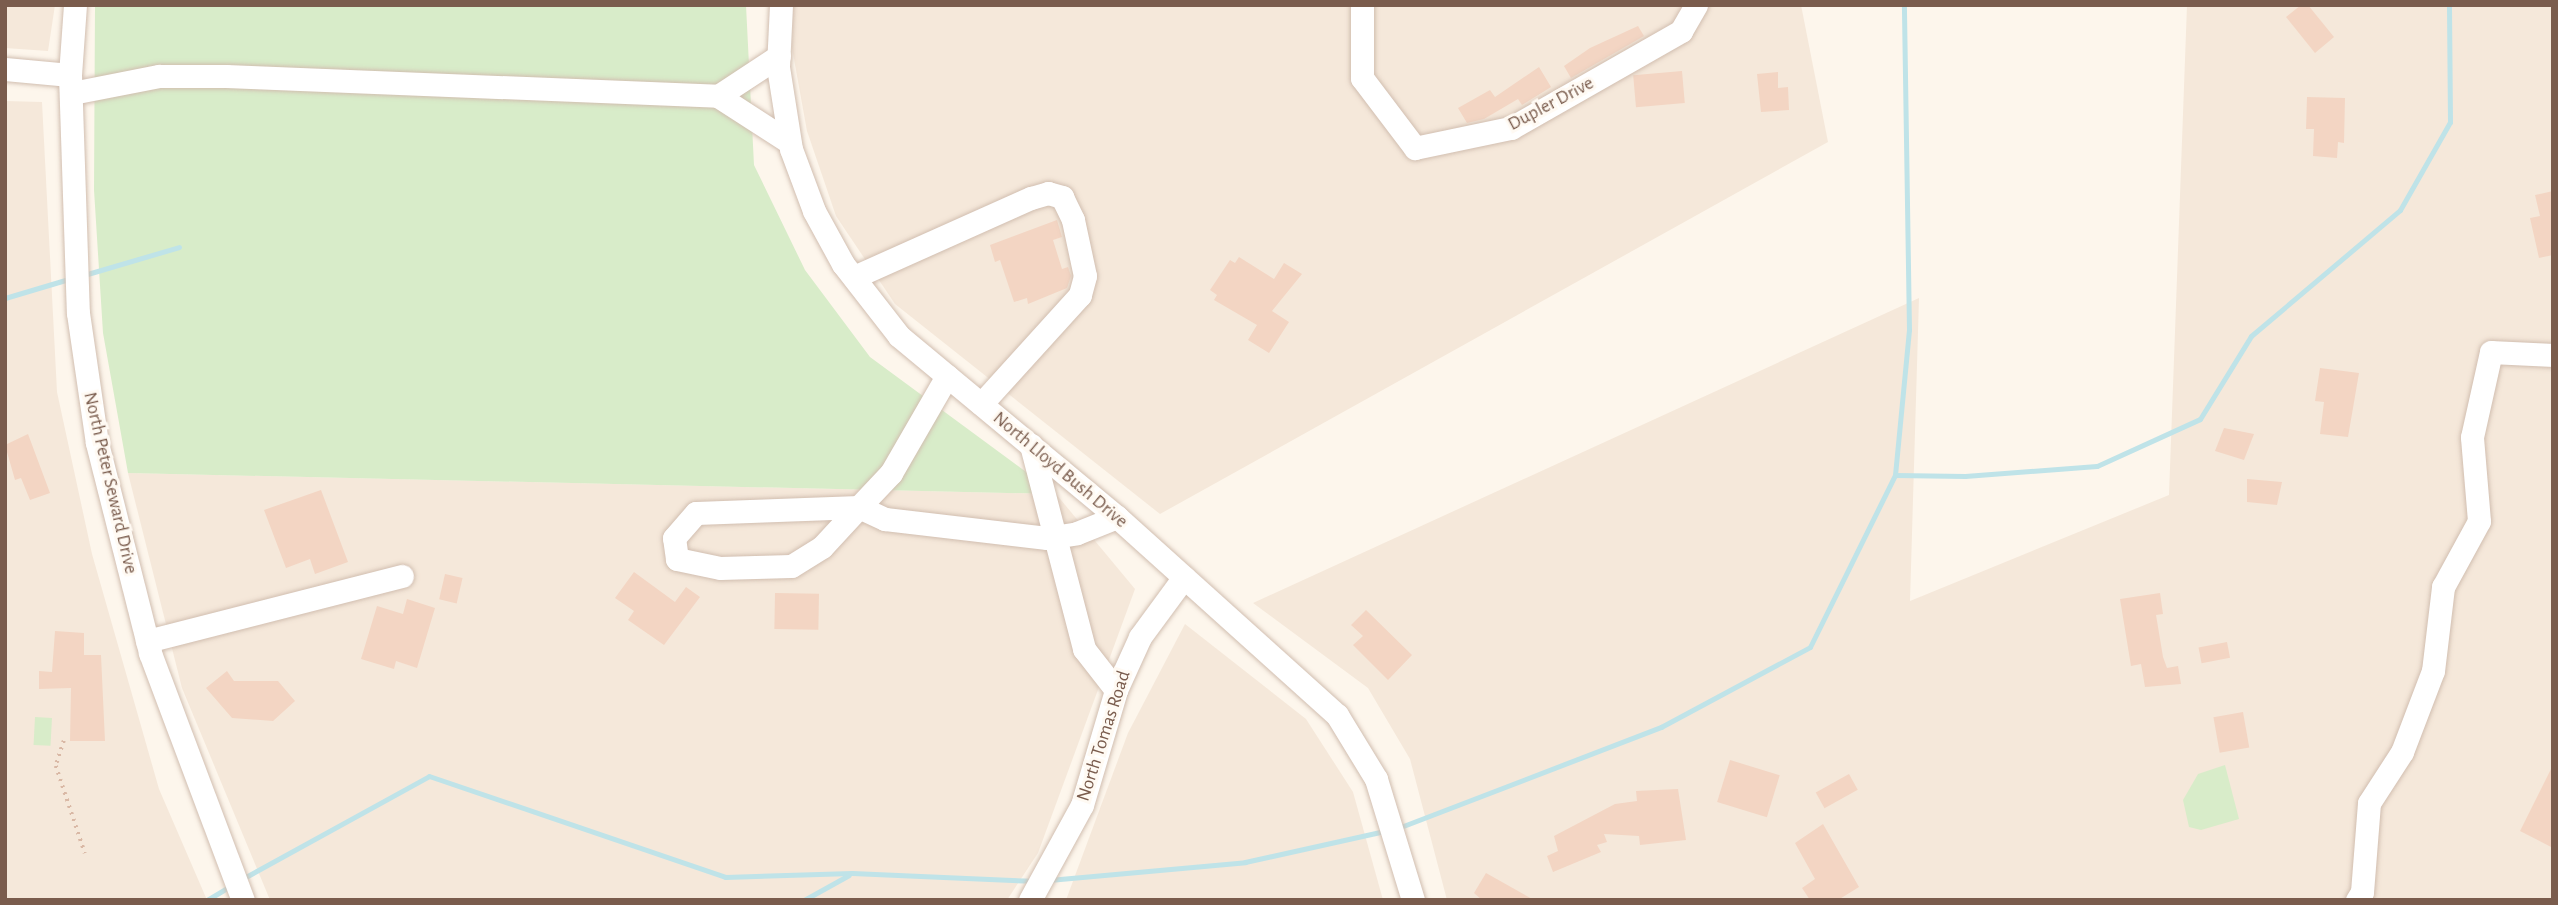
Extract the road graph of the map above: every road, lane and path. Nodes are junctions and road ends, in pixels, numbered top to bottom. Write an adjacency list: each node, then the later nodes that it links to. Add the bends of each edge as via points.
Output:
1 (75, 5): 7 (street, North Peter Seward Drive)
2 (781, 5): 5 (street, North Lloyd Bush Drive)
3 (1362, 5): 4 (street, Dupler Drive, via 1362,78 1415,148 1511,128 1681,31)
4 (1696, 5)
5 (779, 56): 8 (street); 9 (street, North Lloyd Bush Drive)
6 (5, 69): 7 (street)
7 (71, 84): 8 (street, via 226,76); 20 (street, North Peter Seward Drive, via 78,313 88,391)
8 (718, 96): 9 (street)
9 (789, 142): 10 (street, North Lloyd Bush Drive, via 814,211)
10 (854, 278): 12 (street, North Lloyd Bush Drive, via 899,336); 13 (street, via 1031,198 1048,193 1062,197 1073,220 1082,265 1080,295)
11 (2553, 355): 27 (street, via 2490,352 2472,437 2479,521 2443,587 2433,671 2407,740 2369,803 2362,892)
12 (947, 376): 13 (street, North Lloyd Bush Drive); 15 (street, via 891,473)
13 (981, 404): 14 (street, North Lloyd Bush Drive)
14 (1031, 446): 16 (street, North Lloyd Bush Drive); 17 (street)
15 (859, 507): 15 (street, via 822,547 791,566 720,568 677,559 674,538 696,513); 17 (street, via 885,519 963,531)
16 (1117, 517): 17 (street); 19 (street, North Lloyd Bush Drive)
17 (1054, 537): 21 (street, via 1084,649)
18 (402, 576): 20 (street)
19 (1184, 576): 21 (street, North Tomas Road, via 1140,636); 26 (street, North Lloyd Bush Drive, via 1337,715 1376,779)
20 (147, 641): 24 (street, North Peter Seward Drive, via 215,835)
21 (1116, 691): 25 (street, North Tomas Road, via 1082,805)
22 (65, 741): 23 (path, via 56,766)
23 (85, 853)
24 (243, 900)
25 (1030, 900)
26 (1413, 900)
27 (2357, 900)

